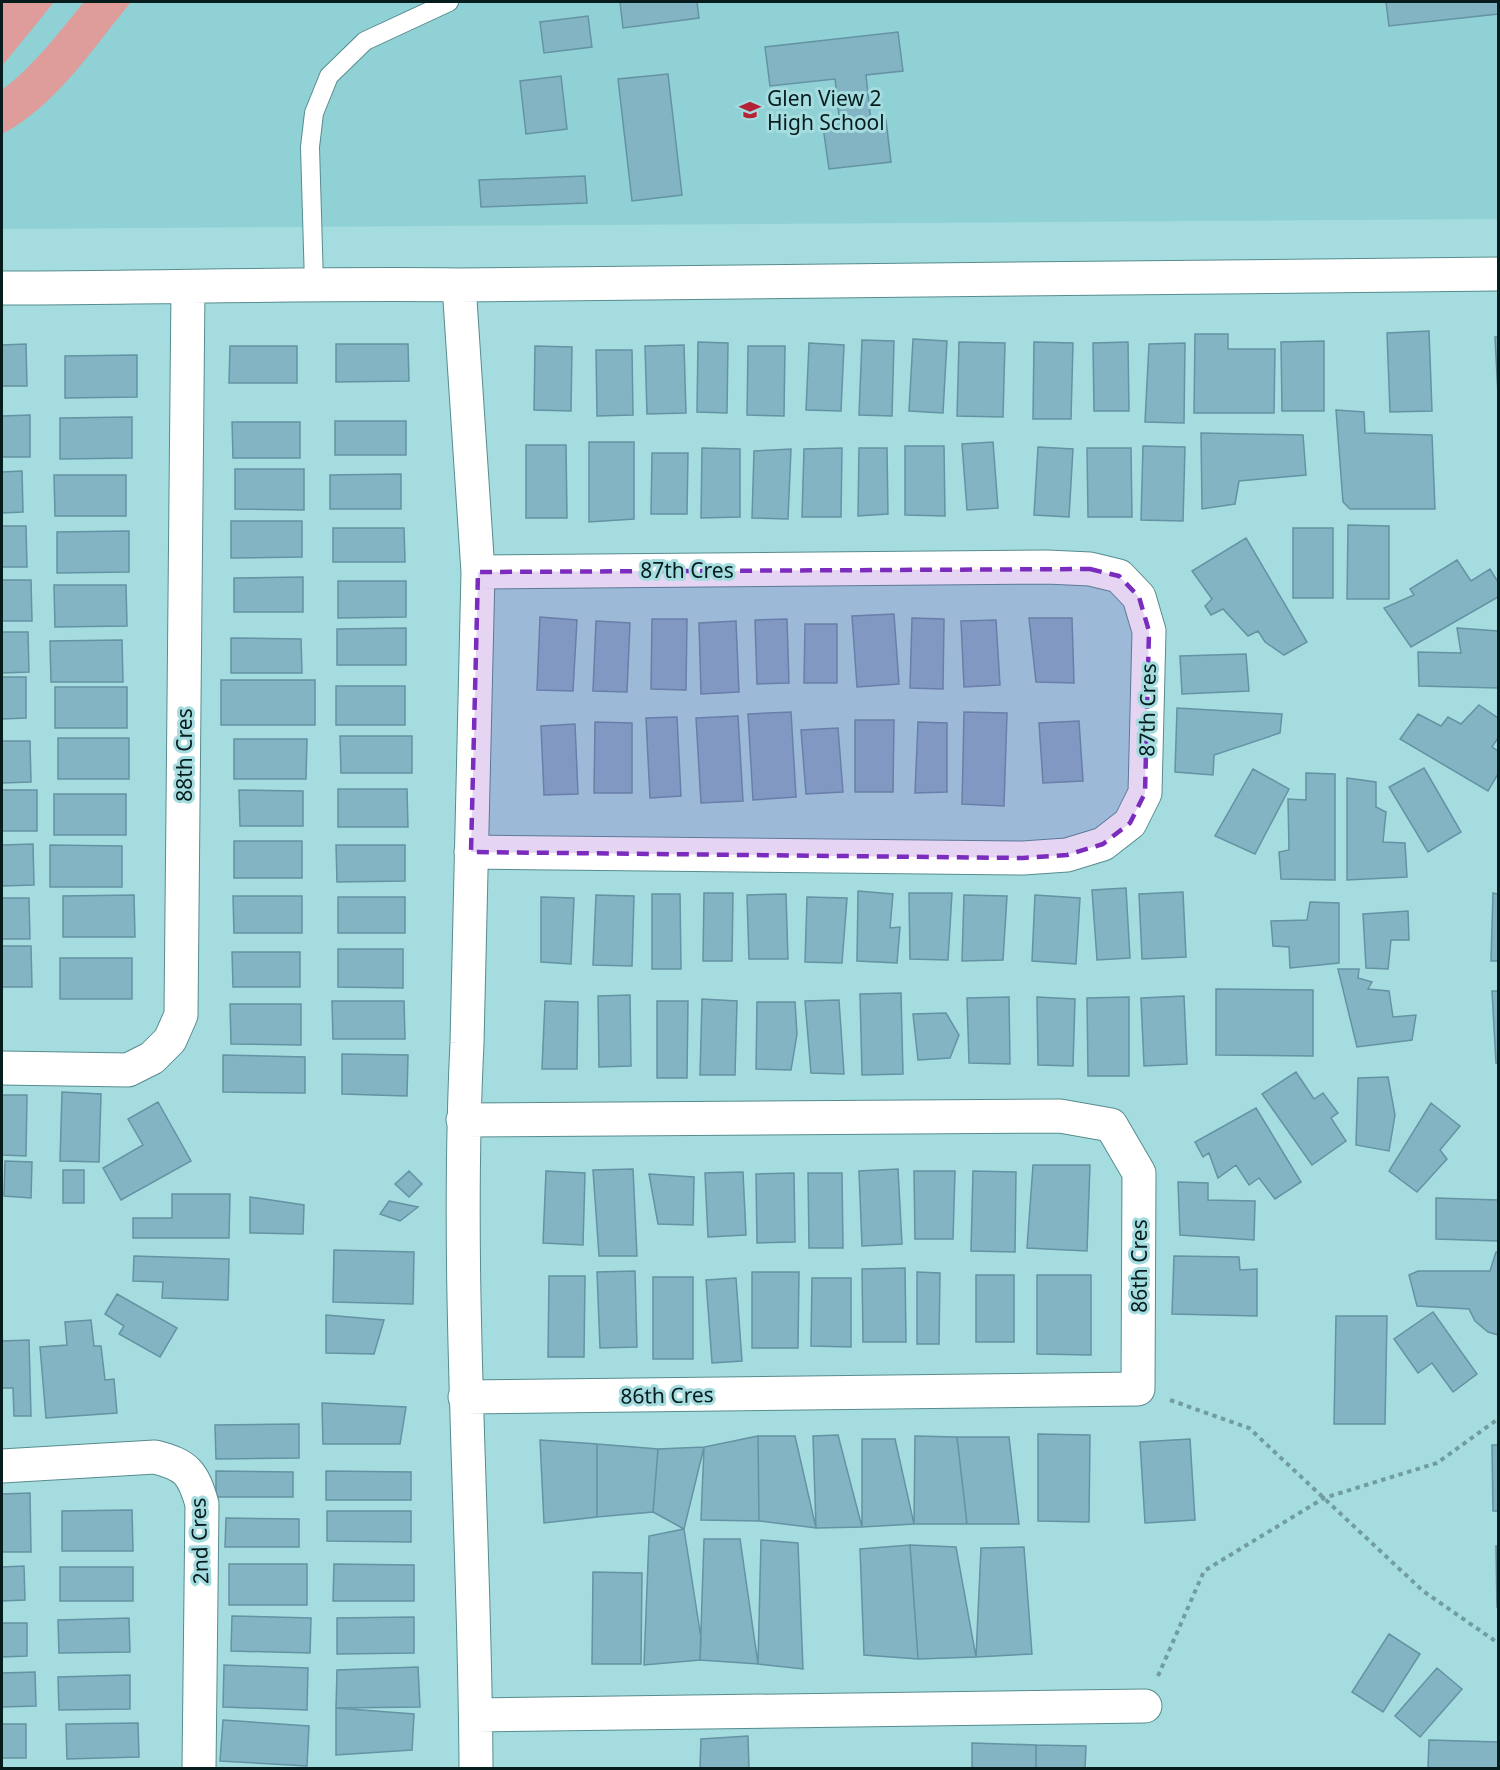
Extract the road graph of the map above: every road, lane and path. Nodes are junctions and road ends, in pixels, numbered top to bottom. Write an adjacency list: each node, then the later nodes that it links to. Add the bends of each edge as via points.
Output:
1 (449, 2): 3 (lane, via 365,41 329,76 314,113 310,147)
2 (1498, 274): 4 (street)
3 (314, 284): 4 (street); 5 (street)
4 (459, 285): 7 (street)
5 (188, 287): 6 (street); 9 (street, 88th Cres, via 181,1015 170,1040 152,1058 128,1070)
6 (2, 288)
7 (478, 572): 8 (street); 8 (street, 87th Cres, via 1047,567 1090,569 1119,576 1139,597 1149,631 1146,770 1145,793 1130,823 1103,844 1067,855 1023,858)
8 (471, 852): 10 (street)
9 (2, 1068)
10 (463, 1120): 11 (street, 86th Cres, via 1060,1116 1111,1125 1139,1173); 12 (street)
11 (1138, 1389): 12 (street, 86th Cres); 15 (path, via 1249,1428)
12 (465, 1397): 18 (street)
13 (1498, 1419): 15 (path, via 1437,1463)
14 (2, 1466): 19 (street, 2nd Cres, via 155,1457 177,1462 195,1480 202,1504)
15 (1323, 1498): 16 (path, via 1423,1591); 17 (path, via 1204,1571)
16 (1498, 1643)
17 (1145, 1706): 18 (street)
18 (476, 1715): 20 (street)
19 (199, 1768)
20 (476, 1768)

